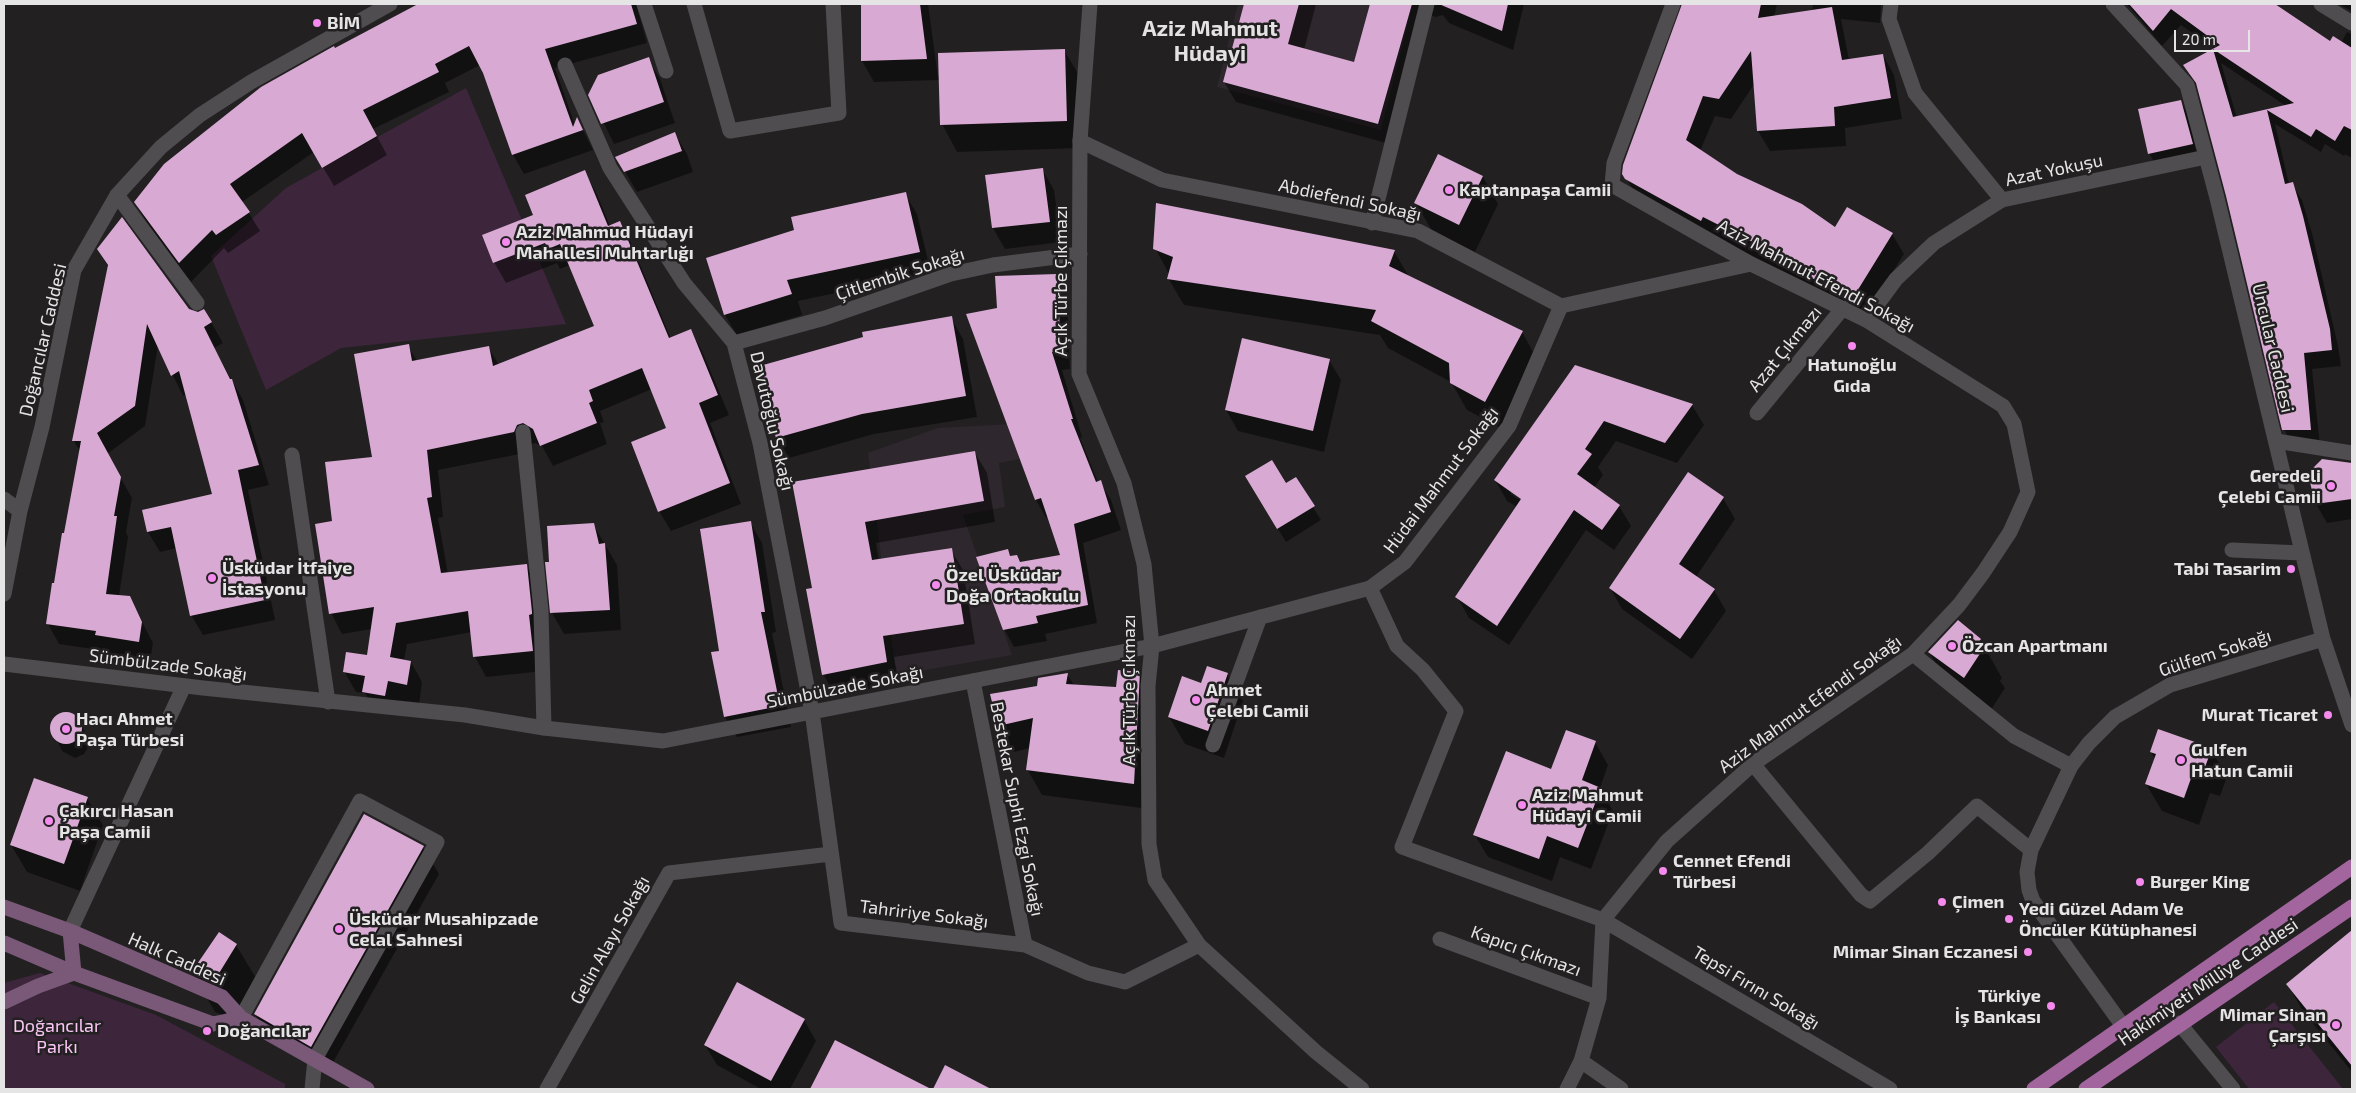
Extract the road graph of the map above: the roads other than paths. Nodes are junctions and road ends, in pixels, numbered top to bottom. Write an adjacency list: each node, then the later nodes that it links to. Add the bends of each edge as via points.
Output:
1 (390, 4): 16 (street, Doğancılar Caddesi, via 251,82 200,115 161,147)
2 (644, 4): 13 (street)
3 (694, 4): 4 (street, via 730,131 839,113)
4 (833, 4)
5 (1090, 4): 14 (street, Açık Türbe Çıkmazı)
6 (1427, 4): 18 (street)
7 (1673, 4): 20 (street, Aziz Mahmut Efendi Sokağı, via 1614,163 1612,185)
8 (1891, 4): 17 (street, via 1889,19 1915,93)
9 (2113, 4): 15 (street, Uncular Caddesi, via 2187,85)
10 (2321, 4): 11 (street)
11 (2352, 23)
12 (565, 65): 25 (street, Davutoğlu Sokağı, via 610,168 684,283)
13 (666, 71)
14 (1080, 141): 18 (street, Abdiefendi Sokağı, via 1162,180); 19 (street, Açık Türbe Çıkmazı)
15 (2206, 157): 17 (street, Azat Yokuşu); 28 (street, Uncular Caddesi)
16 (117, 195): 21 (street); 32 (street, Doğancılar Caddesi, via 74,270 42,428)
17 (2002, 200): 24 (street, Azat Yokuşu, via 1934,243 1896,280)
18 (1372, 223): 22 (street, Abdiefendi Sokağı, via 1418,231)
19 (1080, 254): 25 (street, Çitlembik Sokağı, via 992,265 951,274 825,318); 39 (street, Açık Türbe Çıkmazı, via 1079,374 1124,483 1144,564)
20 (1751, 264): 22 (street); 23 (street, Aziz Mahmut Efendi Sokağı)
21 (197, 303)
22 (1561, 306): 35 (street, Hüdai Mahmut Sokağı, via 1509,426 1405,562)
23 (1843, 308): 24 (street, Aziz Mahmut Efendi Sokağı); 26 (street, Azat Çıkmazı)
24 (1866, 320): 40 (street, Aziz Mahmut Efendi Sokağı, via 2003,406 2014,424 2028,492 2010,532 1984,574 1960,605)
25 (734, 342): 45 (street, Davutoğlu Sokağı, via 760,443)
26 (1756, 413)
27 (523, 432): 47 (street, via 541,611)
28 (2276, 441): 29 (street); 34 (street, Uncular Caddesi)
29 (2352, 453)
30 (292, 455): 44 (street)
31 (4, 499): 32 (street)
32 (20, 511): 36 (street, Doğancılar Caddesi)
33 (2232, 550): 34 (street)
34 (2302, 552): 38 (street, Uncular Caddesi)
35 (1370, 588): 37 (street, Hüdai Mahmut Sokağı); 56 (street, Tepsi Fırını Sokağı, via 1397,646 1423,670 1456,711 1402,847)
36 (4, 594)
37 (1260, 617): 39 (street, Hüdai Mahmut Sokağı); 48 (street)
38 (2323, 639): 46 (street, Uncular Caddesi); 50 (street, Gülfem Sokağı, via 2170,685 2116,717)
39 (1152, 646): 42 (street, Sümbülzade Sokağı); 61 (street, Açık Türbe Çıkmazı, via 1148,686 1149,844 1155,880)
40 (1913, 654): 49 (street, Aziz Mahmut Efendi Sokağı); 50 (street, via 2014,736)
41 (4, 664): 43 (street, Sümbülzade Sokağı)
42 (973, 681): 45 (street, Sümbülzade Sokağı); 60 (street, Bestekar Suphi Ezgi Sokağı)
43 (184, 686): 44 (street, Sümbülzade Sokağı); 57 (street)
44 (328, 702): 47 (street, Sümbülzade Sokağı, via 465,715)
45 (812, 712): 47 (street, Sümbülzade Sokağı, via 662,741); 52 (street, Tahririye Sokağı)
46 (2352, 725)
47 (544, 728)
48 (1213, 745)
49 (1752, 764): 51 (street, via 1861,895 1870,901 1928,853 1977,806); 56 (street, Aziz Mahmut Efendi Sokağı, via 1667,841)
50 (2071, 766): 51 (street, Gülfem Sokağı)
51 (2031, 850): 67 (street, Gülfem Sokağı, via 2027,872 2033,902)
52 (831, 854): 60 (street, Tahririye Sokağı, via 841,923); 72 (street, Gelin Alayı Sokağı, via 669,873)
53 (2352, 867): 67 (main road, Hakimiyeti Milliye Caddesi)
54 (4, 906): 57 (main road, Halk Caddesi)
55 (2352, 907): 66 (main road, Hakimiyeti Milliye Caddesi)
56 (1603, 920): 63 (street); 76 (street, Tepsi Fırını Sokağı)
57 (70, 931): 62 (main road); 65 (main road, Halk Caddesi, via 222,998)
58 (1440, 939): 63 (street, Kapıcı Çıkmazı)
59 (4, 943): 62 (main road)
60 (1025, 945): 61 (street, Tahririye Sokağı, via 1088,973 1125,982)
61 (1199, 945): 73 (street, Açık Türbe Çıkmazı, via 1316,1052)
62 (74, 973): 64 (main road); 65 (main road, via 213,1024)
63 (1599, 998): 69 (street)
64 (4, 1002)
65 (241, 1018): 68 (main road, Halk Caddesi); 68 (street, via 360,801 437,842)
66 (2179, 1024): 78 (main road, Hakimiyeti Milliye Caddesi); 79 (street)
67 (2123, 1026): 77 (main road, Hakimiyeti Milliye Caddesi)
68 (315, 1059): 70 (street); 71 (main road, Halk Caddesi)
69 (1581, 1061): 74 (street); 75 (street)
70 (312, 1089)
71 (367, 1089)
72 (547, 1089)
73 (1362, 1089)
74 (1567, 1089)
75 (1621, 1089)
76 (1890, 1089)
77 (2034, 1089)
78 (2086, 1089)
79 (2233, 1089)

